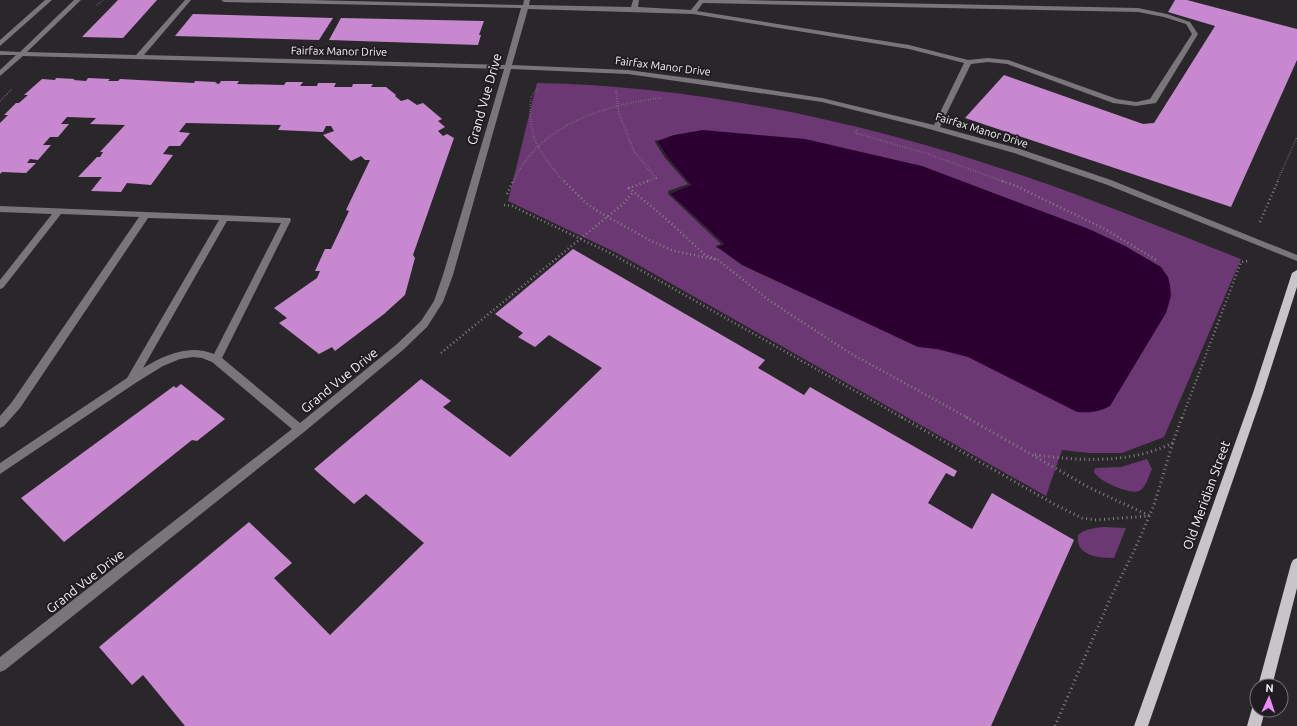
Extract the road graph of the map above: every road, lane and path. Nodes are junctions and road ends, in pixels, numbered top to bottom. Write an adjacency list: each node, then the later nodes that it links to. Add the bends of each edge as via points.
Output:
1 (49, 0): 10 (street)
2 (78, 0): 12 (street)
3 (188, 0): 13 (street)
4 (224, 0): 6 (street)
5 (636, 0): 8 (street)
6 (421, 2): 7 (street)
7 (526, 3): 8 (street); 15 (street, Grand Vue Drive)
8 (634, 9): 9 (street)
9 (693, 12): 14 (street, via 910,47); 14 (street, via 701,1 1138,10 1188,23 1195,34 1153,101 1136,104 1116,101 1008,62)
10 (0, 44)
11 (0, 53): 12 (street, Fairfax Manor Drive)
12 (22, 54): 13 (street, Fairfax Manor Drive); 16 (street)
13 (138, 57): 15 (street, Fairfax Manor Drive)
14 (968, 62): 21 (street)
15 (508, 66): 21 (street, Fairfax Manor Drive, via 628,72 711,83 822,100); 45 (street, Grand Vue Drive, via 448,276 438,302 424,324 400,348)
16 (0, 74)
17 (541, 87): 24 (path, via 532,95 530,113)
18 (616, 89): 20 (path)
19 (662, 98): 20 (path)
20 (617, 105): 24 (path, via 572,122); 25 (path, via 634,151 656,178 629,188)
21 (936, 128): 35 (street, Fairfax Manor Drive, via 1017,151 1108,182)
22 (857, 129): 37 (path, via 855,133 925,153 1016,186 1096,224)
23 (1297, 137): 33 (path)
24 (539, 145): 26 (path, via 520,165); 31 (path, via 548,161 570,188 586,203)
25 (633, 192): 31 (path); 36 (path, via 698,250)
26 (507, 194)
27 (504, 204): 34 (path)
28 (0, 210): 29 (street)
29 (58, 212): 30 (street); 40 (street)
30 (146, 214): 32 (street); 44 (street, via 16,405)
31 (607, 216): 34 (path); 36 (path, via 674,251)
32 (225, 217): 42 (street, via 287,220); 43 (street)
33 (1258, 228)
34 (581, 238): 41 (path); 49 (path, via 1082,518 1094,520)
35 (1297, 258)
36 (718, 260): 47 (path, via 770,301 850,353)
37 (1158, 261)
38 (1248, 261): 46 (path, via 1241,262 1232,282)
39 (1297, 273): 54 (main road, Old Meridian Street, via 1258,393)
40 (0, 286)
41 (441, 354)
42 (216, 359): 43 (street, via 205,353 177,356); 45 (street)
43 (130, 382): 48 (street)
44 (0, 423)
45 (300, 429): 51 (street, Grand Vue Drive)
46 (1173, 442): 47 (path, via 1164,447 1106,461 1081,461); 49 (path)
47 (1033, 454): 49 (path, via 1090,488)
48 (0, 469)
49 (1150, 516): 53 (path, via 1110,599)
50 (1297, 564): 52 (main road)
51 (0, 665)
52 (1267, 678)
53 (1055, 726)
54 (1141, 726)

